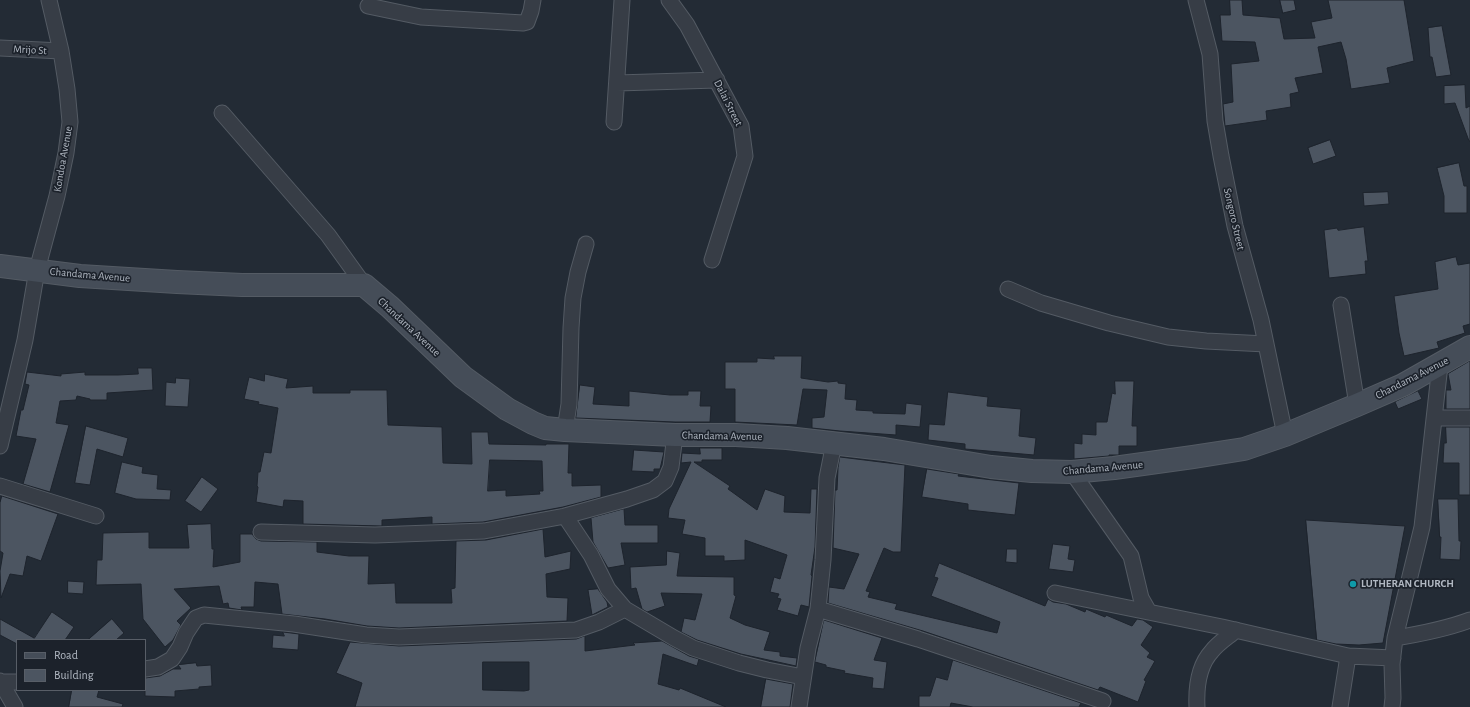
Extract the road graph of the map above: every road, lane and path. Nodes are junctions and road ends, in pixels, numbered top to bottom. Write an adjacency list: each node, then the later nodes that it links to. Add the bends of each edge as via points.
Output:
1 (49, 0): 8 (street, Kondoa Avenue)
2 (533, 0): 6 (street, via 527,22 523,23 421,17)
3 (622, 0): 10 (street)
4 (669, 0): 9 (street, Dalai Street, via 687,25)
5 (1196, 0): 20 (street, Songoro Street, via 1210,54 1215,121 1221,156 1237,233)
6 (368, 6)
7 (0, 48): 8 (street, Mrijo St)
8 (61, 51): 16 (street, Kondoa Avenue, via 70,122 57,196)
9 (717, 80): 10 (street); 14 (street, Dalai Street, via 741,126 745,156)
10 (617, 83): 12 (street)
11 (222, 113): 17 (street, via 328,235)
12 (614, 122)
13 (586, 244): 26 (street, via 573,298)
14 (712, 260)
15 (0, 266): 16 (street, Chandama Avenue)
16 (37, 270): 17 (street, Chandama Avenue, via 80,276 242,285); 30 (street, Kondoa Avenue, via 25,340)
17 (364, 285): 26 (street, Chandama Avenue, via 463,377 486,394 533,423 545,428)
18 (1008, 289): 20 (street, via 1041,303 1168,337 1206,342)
19 (1341, 305): 23 (street)
20 (1266, 344): 28 (street, Songoro Street)
21 (1470, 347): 22 (street, Chandama Avenue)
22 (1440, 364): 23 (street, Chandama Avenue); 24 (street)
23 (1357, 405): 28 (street, Chandama Avenue)
24 (1434, 418): 25 (street); 42 (street, via 1422,527)
25 (1470, 418)
26 (566, 430): 27 (street, Chandama Avenue)
27 (675, 435): 29 (street, Chandama Avenue, via 736,435); 34 (street, via 671,467 665,482 653,490 627,499)
28 (1285, 435): 31 (street, Chandama Avenue, via 1244,449 1147,464)
29 (834, 443): 31 (street, Chandama Avenue, via 991,467); 38 (street, via 827,478)
30 (0, 446)
31 (1072, 472): 39 (street, via 1130,556 1141,598)
32 (0, 486): 33 (street)
33 (96, 516)
34 (565, 516): 35 (street, via 477,532 375,535); 37 (street, via 591,555 608,589)
35 (261, 532)
36 (1055, 593): 39 (street)
37 (625, 609): 45 (street, via 576,630 399,637 204,615 196,618 172,659 158,667); 46 (street, via 693,648 739,663)
38 (818, 610): 46 (street); 49 (street, via 918,639)
39 (1149, 612): 41 (street)
40 (1470, 620): 42 (street, via 1458,625)
41 (1236, 630): 43 (street); 52 (street, via 1211,651 1199,671)
42 (1395, 638): 44 (street)
43 (1348, 656): 44 (street); 53 (street)
44 (1393, 658): 54 (street)
45 (146, 669)
46 (803, 677): 51 (street)
47 (0, 682): 48 (street); 50 (street)
48 (16, 682)
49 (1103, 701)
50 (15, 707)
51 (799, 707)
52 (1197, 707)
53 (1340, 707)
54 (1392, 707)

